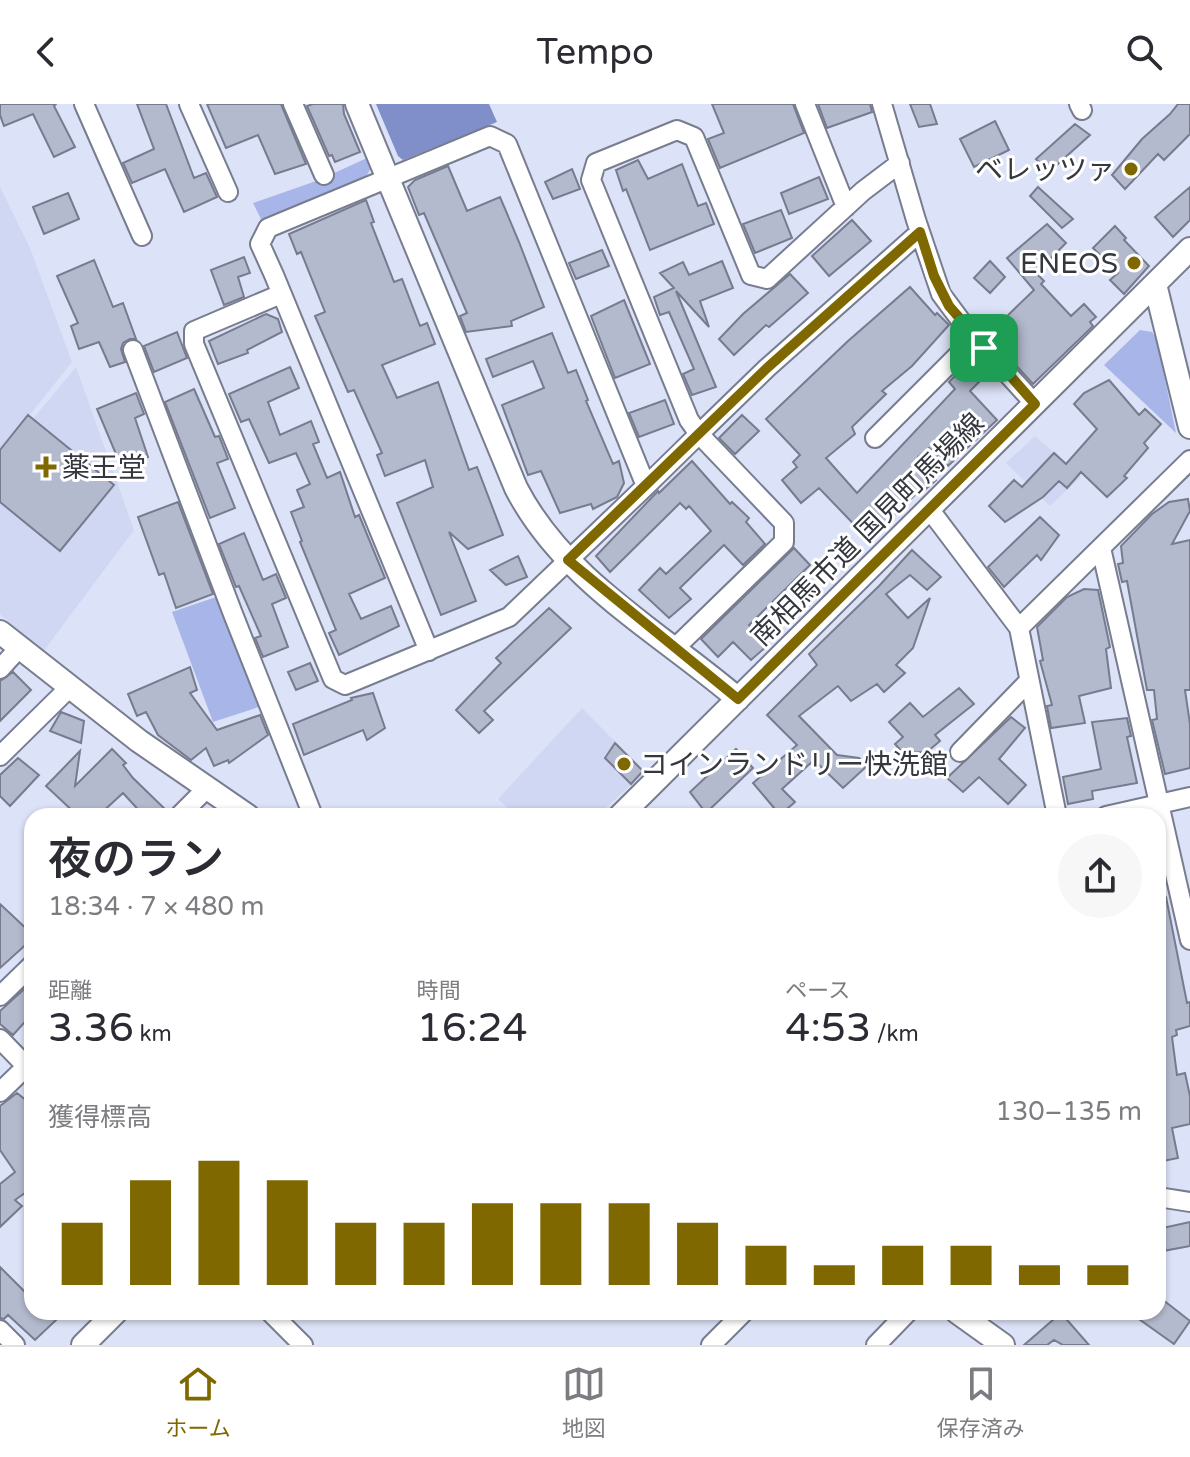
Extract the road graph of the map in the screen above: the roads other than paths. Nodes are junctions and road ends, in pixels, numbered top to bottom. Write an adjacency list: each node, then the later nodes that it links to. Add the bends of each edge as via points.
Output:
1 (84, 104): 13 (street)
2 (189, 104): 10 (street)
3 (293, 104): 8 (street)
4 (357, 104): 9 (street)
5 (805, 104): 11 (street)
6 (882, 104): 7 (street)
7 (900, 163): 11 (street); 12 (street)
8 (324, 175)
9 (388, 178): 16 (street, via 268,228 260,244); 24 (street, via 490,136 507,144); 27 (street, via 516,488 539,529)
10 (228, 192)
11 (846, 207): 21 (street, via 767,279 751,275 694,137 677,130 596,163 591,180)
12 (920, 232): 17 (street, via 941,294); 21 (street)
13 (142, 236)
14 (1190, 249): 15 (street, 南相馬市道 国見町馬場線)
15 (1155, 284): 19 (street, 南相馬市道 国見町馬場線); 20 (street)
16 (281, 294): 32 (street); 32 (street, via 194,331 194,344 333,679 345,685)
17 (975, 338): 19 (street); 22 (street)
18 (133, 350): 44 (street)
19 (1035, 404): 25 (street, 南相馬市道 国見町馬場線)
20 (1190, 427)
21 (699, 434): 24 (street); 31 (street, via 784,523 784,542)
22 (875, 438)
23 (1190, 460): 26 (street)
24 (646, 486): 27 (street)
25 (930, 510): 28 (street); 36 (street, 南相馬市道 国見町馬場線)
26 (1101, 548): 28 (street); 41 (street)
27 (568, 560): 31 (street); 32 (street, via 509,617)
28 (1019, 628): 34 (street)
29 (0, 632): 30 (street)
30 (20, 647): 33 (street); 35 (street)
31 (675, 648): 36 (street)
32 (429, 651)
33 (0, 669)
34 (1028, 682): 37 (street); 46 (street)
35 (70, 687): 38 (street); 39 (street)
36 (738, 699): 45 (street, 南相馬市道 国見町馬場線)
37 (960, 752)
38 (0, 756)
39 (207, 788): 42 (street); 43 (street)
40 (1190, 797): 41 (street)
41 (1160, 804): 47 (street); 48 (street)
42 (187, 808)
43 (236, 808)
44 (310, 808)
45 (628, 808)
46 (1055, 808)
47 (1142, 808)
48 (1161, 808)
49 (1166, 831): 50 (street)
50 (1190, 940)
51 (24, 973): 52 (street)
52 (0, 996)
53 (0, 1039): 54 (street)
54 (24, 1064)
55 (24, 1073): 56 (street)
56 (0, 1092)
57 (1166, 1198): 58 (street)
58 (1190, 1202)
59 (108, 1320): 66 (street)
60 (278, 1320): 67 (street)
61 (736, 1320): 68 (street)
62 (900, 1320): 69 (street)
63 (968, 1320): 70 (street)
64 (0, 1330): 65 (street)
65 (15, 1345)
66 (83, 1345)
67 (303, 1345)
68 (711, 1345)
69 (876, 1345)
70 (1003, 1345)

